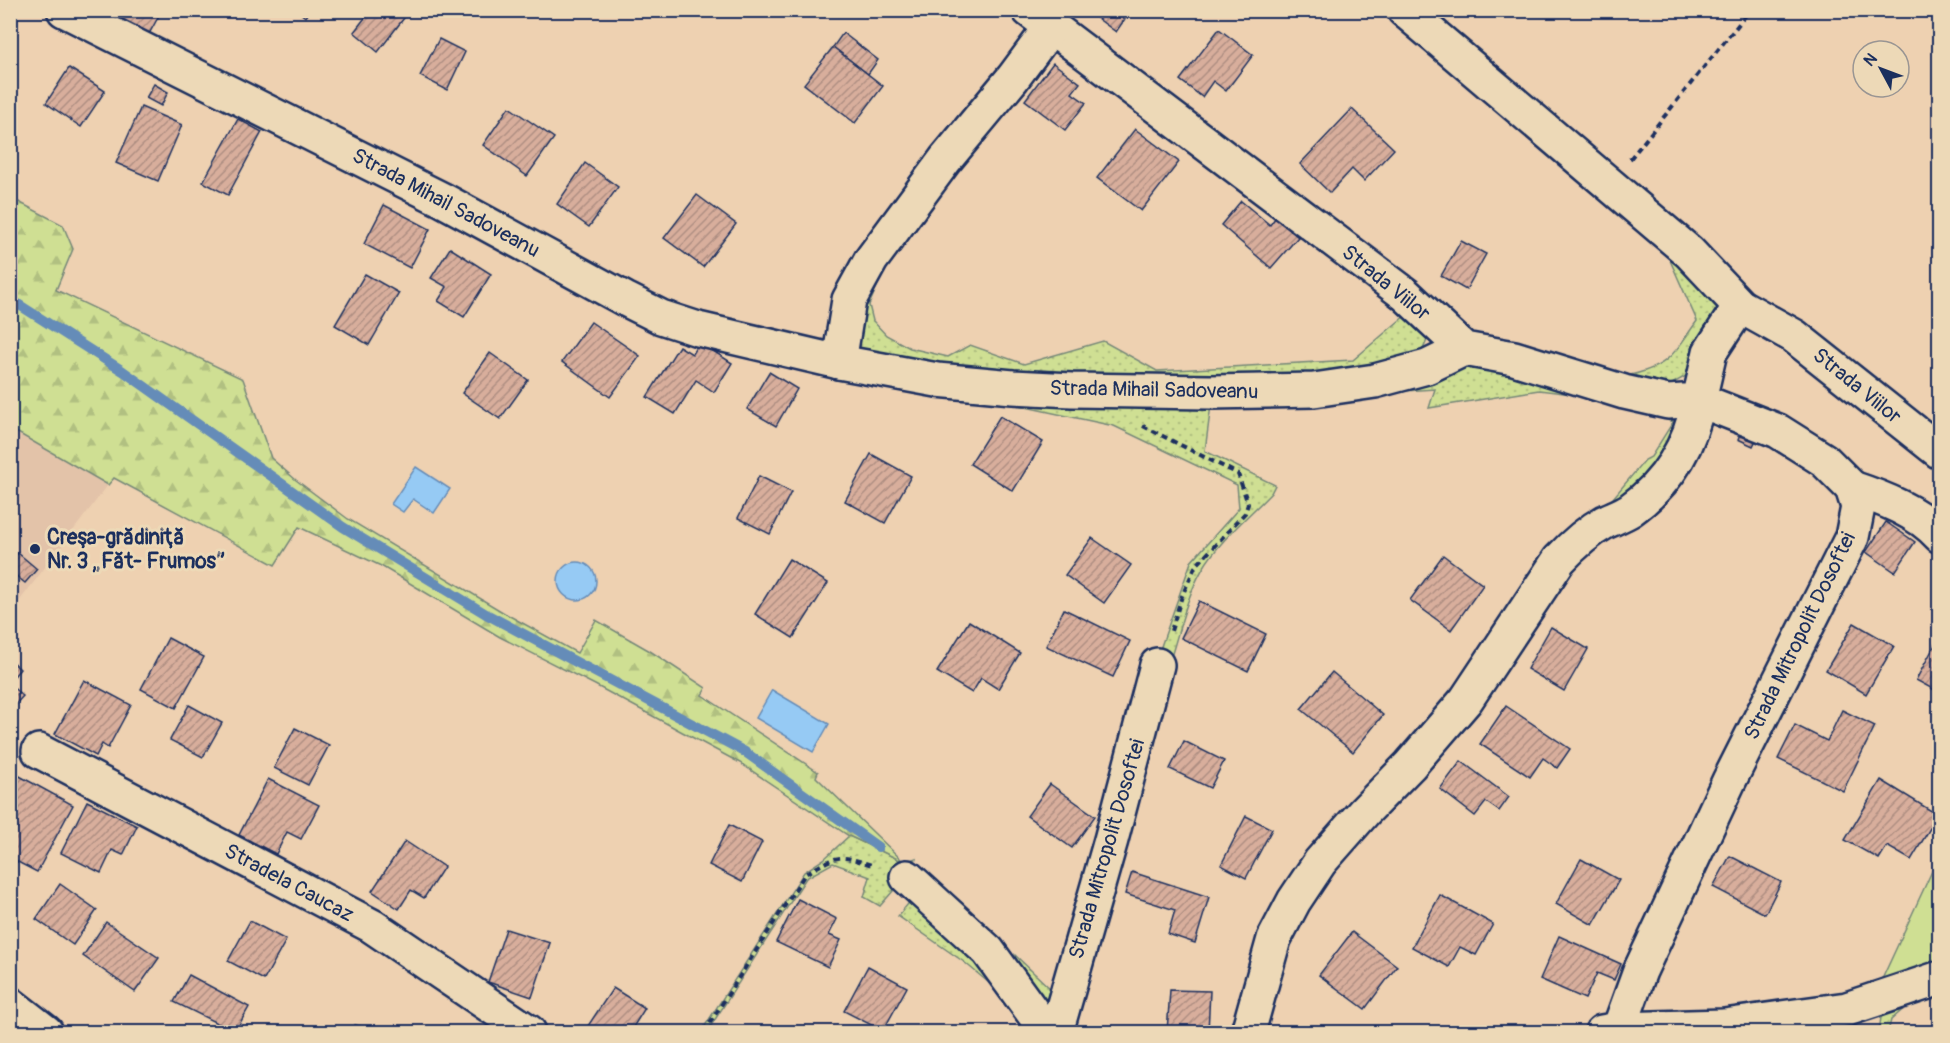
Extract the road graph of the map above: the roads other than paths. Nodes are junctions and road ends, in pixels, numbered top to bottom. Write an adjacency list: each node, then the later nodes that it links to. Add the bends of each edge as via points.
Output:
1 (64, 10): 6 (street, Strada Mihail Sadoveanu, via 443,200 661,317)
2 (1404, 10): 4 (street, Strada Viilor, via 1689,252)
3 (1040, 19): 5 (street, Strada Viilor, via 1405,294); 6 (street, via 1013,78 945,160 872,260 849,300)
4 (1740, 306): 7 (street, via 1710,352); 8 (street, Strada Viilor, via 1794,336)
5 (1464, 350): 6 (street, Strada Mihail Sadoveanu, via 1375,381 1314,390 1210,392 1013,387 937,380); 7 (street, via 1514,358 1635,395 1668,402)
6 (840, 362)
7 (1699, 400): 9 (street, via 1778,431 1824,460); 21 (street, via 1680,458 1657,488 1567,551 1466,700 1320,862 1274,939)
8 (1940, 452)
9 (1852, 488): 10 (street, via 1892,502); 16 (street, Strada Mitropolit Dosoftei, via 1858,507 1852,537 1729,781)
10 (1940, 537)
11 (1157, 665): 20 (street, Strada Mitropolit Dosoftei)
12 (39, 751): 18 (street, Stradela Caucaz, via 372,926)
13 (907, 877): 19 (street, via 988,951)
14 (1940, 978): 16 (street, via 1847,1009 1724,1026)
15 (10, 1004): 17 (street)
16 (1611, 1031)
17 (46, 1032)
18 (530, 1032)
19 (1047, 1032)
20 (1056, 1032)
21 (1248, 1032)

